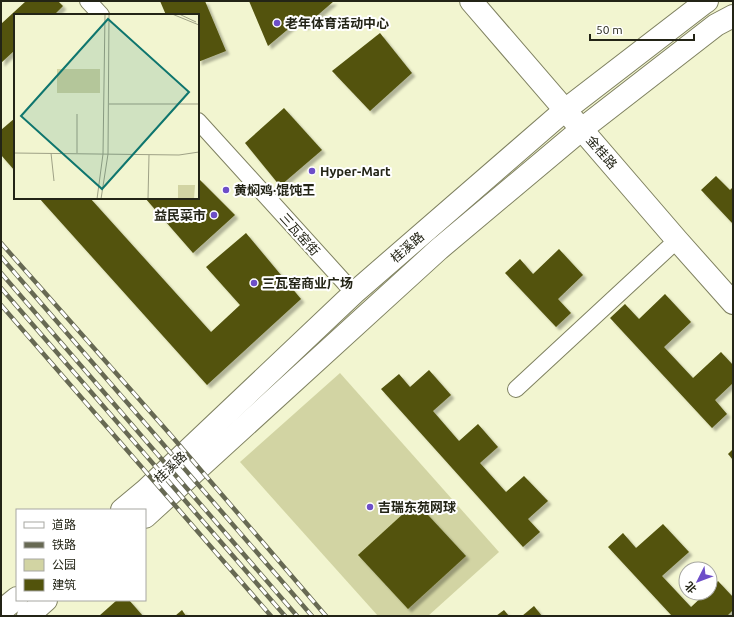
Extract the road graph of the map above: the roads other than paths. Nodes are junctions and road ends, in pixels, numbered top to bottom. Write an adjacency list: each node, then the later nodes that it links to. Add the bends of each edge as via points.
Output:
1 (88, 1): 4 (street)
2 (471, 1): 6 (main road, 金桂路)
3 (708, 1): 6 (main road, 桂溪路)
4 (100, 14)
5 (733, 16): 8 (main road, 桂溪路, via 716,25)
6 (565, 110): 8 (main road, 金桂路); 10 (main road, 桂溪路)
7 (199, 122): 10 (street, 三瓦窑街)
8 (582, 129): 9 (main road, 金桂路); 14 (main road, 桂溪路, via 439,249)
9 (677, 240): 11 (main road, 金桂路); 12 (street)
10 (354, 293): 13 (main road, 桂溪路)
11 (733, 303)
12 (516, 389)
13 (123, 509)
14 (146, 516)
15 (16, 599): 17 (main road)
16 (45, 601): 18 (main road)
17 (1, 611)
18 (28, 616)

